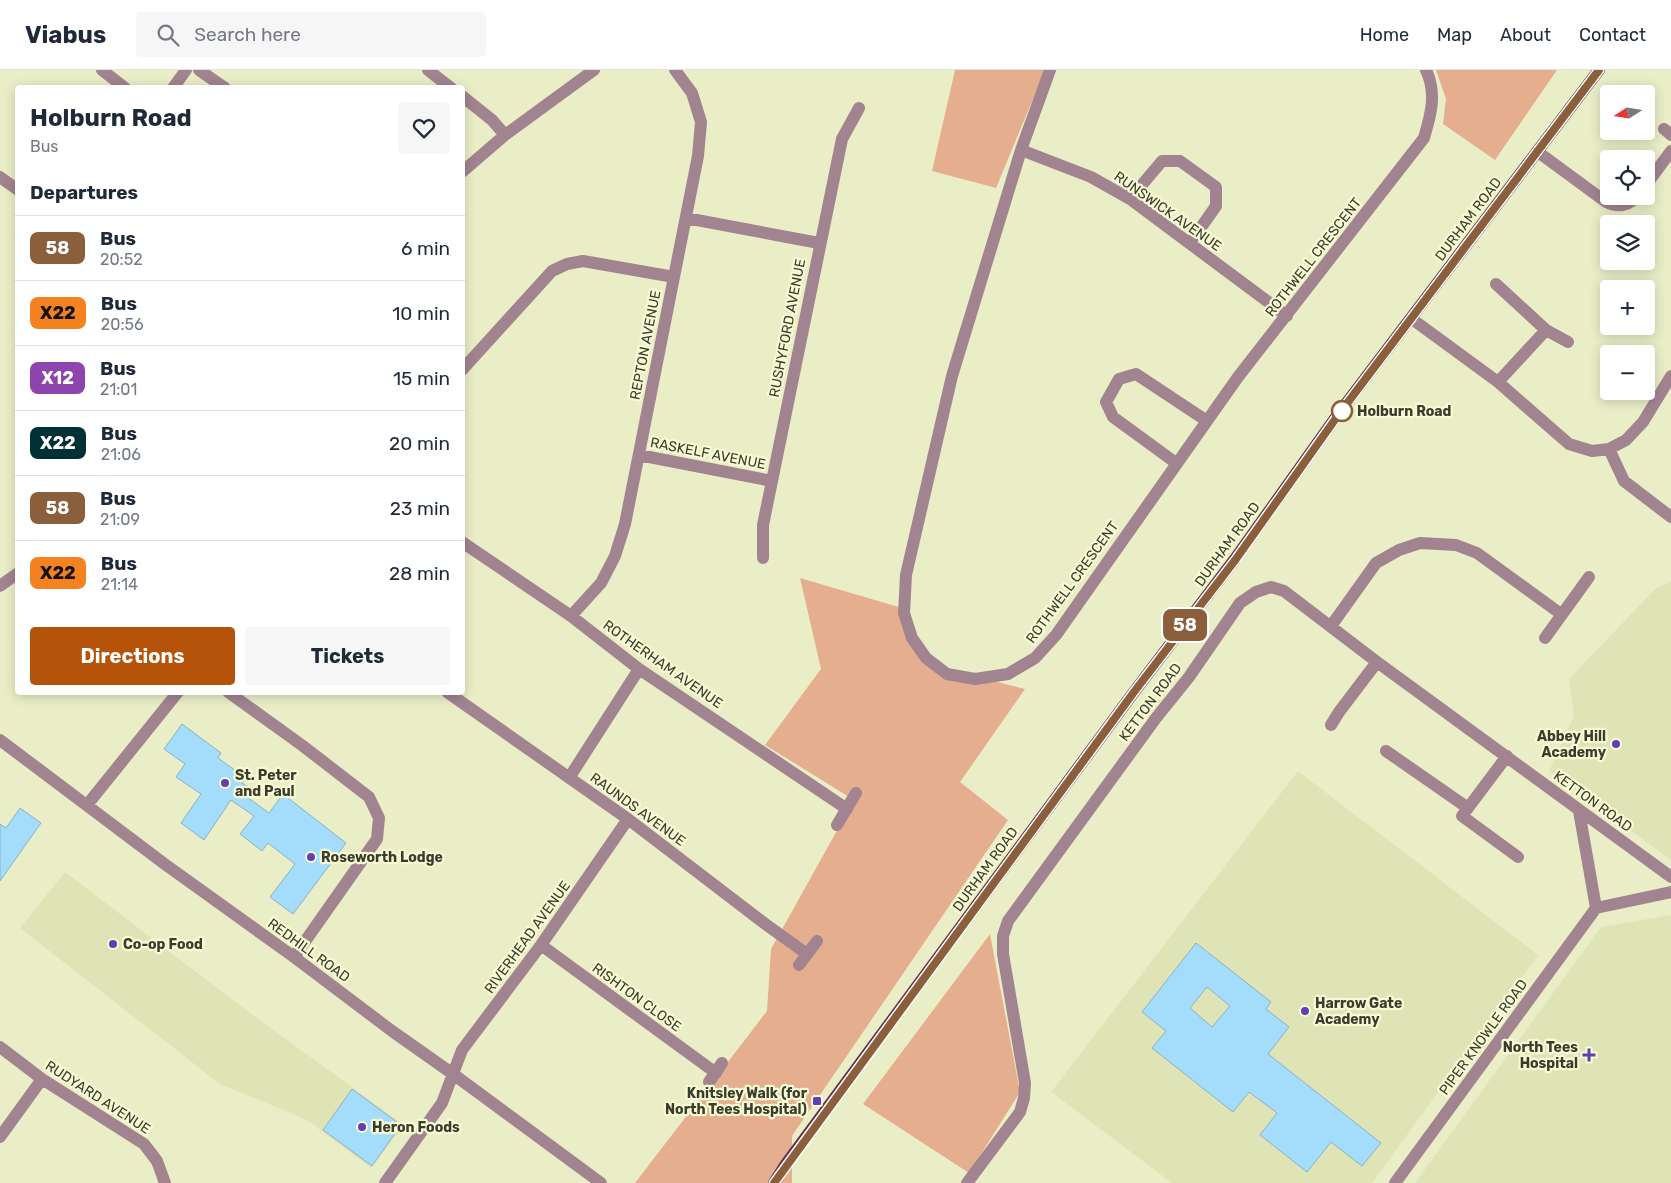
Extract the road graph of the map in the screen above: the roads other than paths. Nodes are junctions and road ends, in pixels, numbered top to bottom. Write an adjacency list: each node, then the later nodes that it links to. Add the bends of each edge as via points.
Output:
1 (102, 70): 10 (street)
2 (186, 70): 11 (street)
3 (200, 70): 12 (street)
4 (428, 70): 13 (street)
5 (594, 70): 16 (street)
6 (675, 70): 28 (street, REPTON AVENUE, via 692,93 701,122)
7 (1050, 70): 17 (street, ROTHWELL CRESCENT)
8 (1426, 70): 33 (street, ROTHWELL CRESCENT, via 1433,108 1424,138)
9 (1599, 70): 19 (main road, DURHAM ROAD)
10 (121, 85)
11 (175, 85)
12 (220, 85)
13 (447, 85)
14 (465, 98): 16 (street)
15 (859, 108): 29 (street, RUSHYFORD AVENUE, via 842,139)
16 (505, 135): 20 (street)
17 (1021, 150): 25 (street, RUNSWICK AVENUE, via 1091,177); 43 (street, ROTHWELL CRESCENT, via 952,376 906,575 904,612 912,638 926,658 947,674 975,679 1008,674 1036,658 1056,635)
18 (1671, 151): 21 (street)
19 (1538, 152): 24 (street); 34 (main road, DURHAM ROAD)
20 (465, 169)
21 (1655, 172)
22 (0, 177): 23 (street)
23 (15, 188)
24 (1600, 198)
25 (1130, 200): 30 (street, RUNSWICK AVENUE); 30 (street, via 1162,161 1180,161 1216,187 1216,206)
26 (1612, 205): 27 (street)
27 (1625, 205)
28 (686, 218): 29 (street); 31 (street, REPTON AVENUE)
29 (819, 243): 44 (street, RUSHYFORD AVENUE)
30 (1190, 244): 33 (street, RUNSWICK AVENUE)
31 (674, 277): 37 (street, via 583,261 552,271); 42 (street, REPTON AVENUE)
32 (1496, 284): 35 (street)
33 (1286, 316): 40 (street, ROTHWELL CRESCENT)
34 (1412, 319): 39 (street); 86 (main road, DURHAM ROAD, via 1134,692)
35 (1546, 330): 36 (street); 39 (street)
36 (1568, 342)
37 (465, 367)
38 (1671, 376): 41 (street, via 1642,422 1626,440)
39 (1498, 382): 41 (street, via 1569,444 1592,451)
40 (1208, 420): 43 (street, ROTHWELL CRESCENT); 43 (street, via 1136,374 1118,379 1106,402 1113,417)
41 (1609, 449): 45 (street, via 1624,480)
42 (639, 455): 44 (street, RASKELF AVENUE); 52 (street, REPTON AVENUE, via 616,556 601,583)
43 (1176, 464)
44 (772, 481): 47 (street, RUSHYFORD AVENUE, via 763,525)
45 (1671, 517)
46 (465, 544): 52 (street, ROTHERHAM AVENUE)
47 (763, 558)
48 (15, 575): 50 (street)
49 (1589, 577): 51 (street)
50 (0, 586)
51 (1562, 614): 53 (street, via 1477,554 1456,545 1420,543 1376,563); 54 (street)
52 (571, 616): 56 (street, ROTHERHAM AVENUE)
53 (1331, 626): 55 (street, KETTON ROAD); 91 (street, KETTON ROAD, via 1284,591 1271,587 1240,603 1008,921 1003,936 1003,954 1025,1083 1024,1098 1020,1112)
54 (1545, 638)
55 (1377, 662): 60 (street); 63 (street, KETTON ROAD)
56 (639, 669): 64 (street); 68 (street, ROTHERHAM AVENUE)
57 (176, 695): 66 (street)
58 (232, 695): 79 (street, via 368,797 380,818 377,839)
59 (451, 695): 64 (street, RAUNDS AVENUE)
60 (1331, 725)
61 (0, 740): 66 (street, REDHILL ROAD)
62 (1386, 752): 67 (street)
63 (1507, 756): 67 (street); 69 (street, KETTON ROAD)
64 (569, 778): 70 (street, RAUNDS AVENUE)
65 (856, 793): 68 (street)
66 (87, 805): 79 (street, REDHILL ROAD)
67 (1468, 808): 72 (street, via 1462,816)
68 (847, 810): 71 (street)
69 (1579, 811): 73 (street, KETTON ROAD); 75 (street)
70 (628, 819): 77 (street, RIVERHEAD AVENUE); 78 (street, RAUNDS AVENUE)
71 (837, 825)
72 (1518, 857)
73 (1671, 877)
74 (1671, 892): 75 (street)
75 (1596, 908): 92 (street, PIPER KNOWLE ROAD)
76 (817, 941): 78 (street)
77 (541, 945): 82 (street, RISHTON CLOSE); 83 (street, RIVERHEAD AVENUE, via 462,1050)
78 (807, 954): 80 (street)
79 (294, 957): 83 (street, REDHILL ROAD)
80 (799, 965)
81 (0, 1047): 84 (street, RUDYARD AVENUE)
82 (716, 1073)
83 (454, 1074): 88 (street, RIVERHEAD AVENUE, via 442,1103); 89 (street, REDHILL ROAD)
84 (42, 1079): 85 (street); 87 (street, RUDYARD AVENUE, via 144,1144 158,1161)
85 (0, 1137)
86 (782, 1177): 90 (main road, DURHAM ROAD)
87 (165, 1183)
88 (384, 1183)
89 (601, 1183)
90 (774, 1183)
91 (968, 1183)
92 (1395, 1183)

